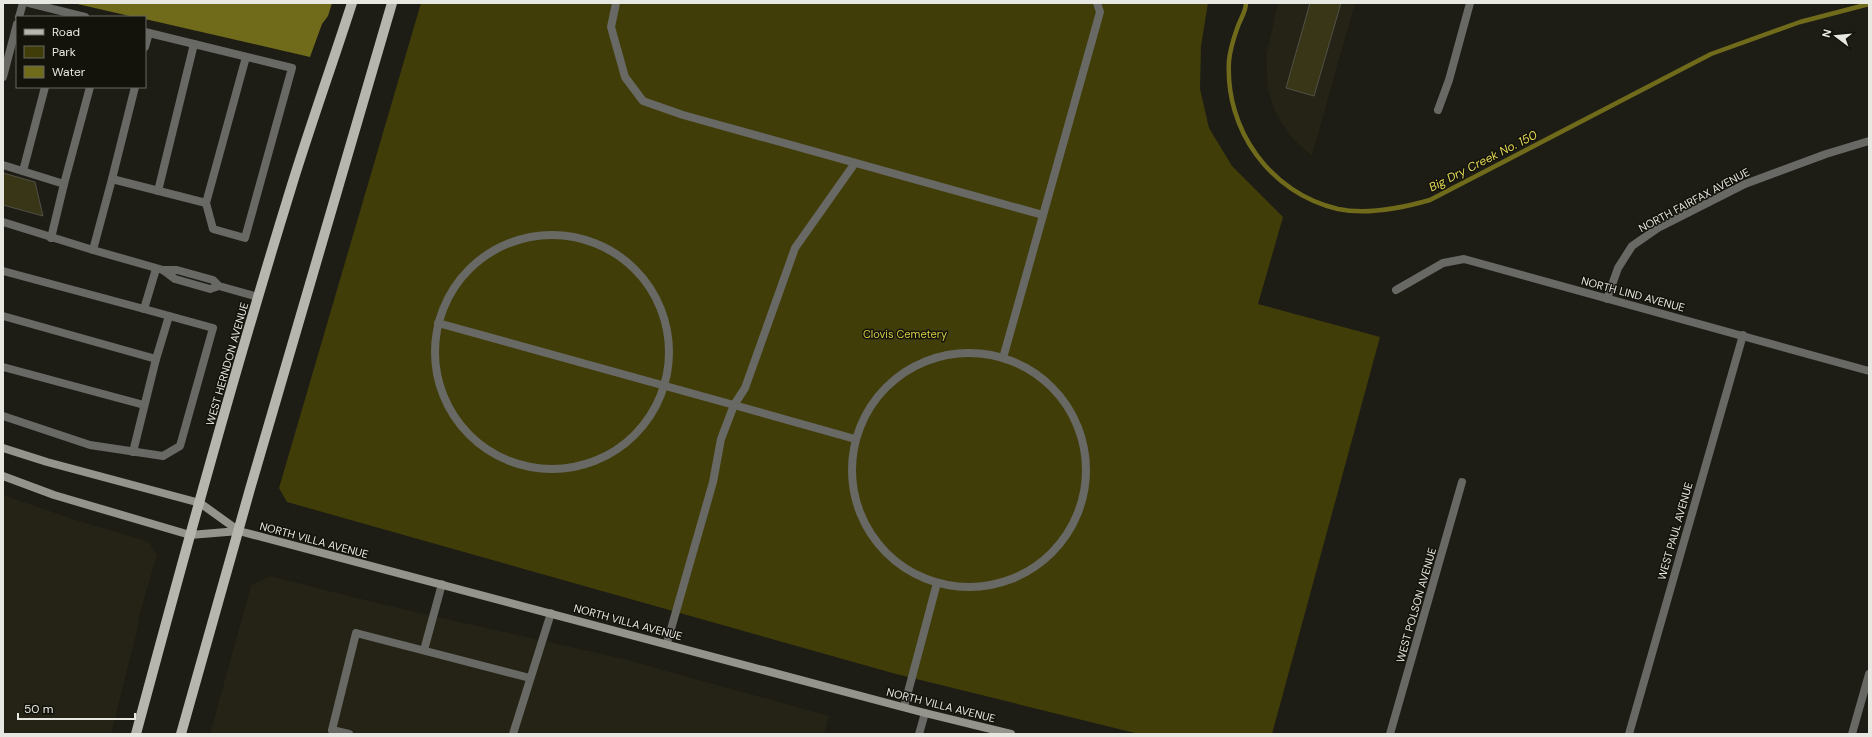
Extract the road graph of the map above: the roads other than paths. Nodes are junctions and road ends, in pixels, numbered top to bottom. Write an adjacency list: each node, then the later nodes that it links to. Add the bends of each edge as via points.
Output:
1 (23, 3): 9 (street)
2 (29, 3): 8 (street)
3 (352, 3): 35 (main road, WEST HERNDON AVENUE, via 291,187)
4 (392, 3): 56 (main road)
5 (616, 3): 21 (street, via 611,26 625,77 644,101 683,115)
6 (1097, 3): 28 (street, via 1100,12)
7 (1470, 3): 19 (street)
8 (64, 14): 10 (street)
9 (19, 16)
10 (78, 16)
11 (16, 28): 15 (street)
12 (147, 32): 13 (street)
13 (194, 44): 14 (street); 26 (street)
14 (246, 57): 27 (street); 27 (street, via 292,68 245,238 213,229)
15 (3, 76)
16 (45, 88): 23 (street)
17 (90, 88): 25 (street)
18 (135, 88): 24 (street)
19 (1438, 110)
20 (1869, 141): 36 (street, NORTH FAIRFAX AVENUE, via 1745,184 1658,228 1632,246 1618,268)
21 (855, 163): 28 (street); 48 (street, via 795,248 745,388)
22 (3, 165): 23 (street)
23 (23, 171): 25 (street)
24 (112, 179): 26 (street); 31 (street)
25 (64, 184): 30 (street)
26 (158, 191): 27 (street)
27 (206, 203)
28 (1043, 215): 42 (street)
29 (3, 222): 30 (street)
30 (51, 238): 31 (street)
31 (93, 250): 32 (street)
32 (159, 270): 35 (street, via 177,270 213,280 218,286); 37 (street)
33 (3, 271): 37 (street)
34 (1396, 290): 36 (street, NORTH LIND AVENUE, via 1443,263 1464,259)
35 (258, 297): 55 (main road, WEST HERNDON AVENUE)
36 (1607, 299): 41 (street, NORTH LIND AVENUE)
37 (144, 309): 39 (street)
38 (3, 316): 43 (street)
39 (168, 316): 43 (street); 52 (street, via 213,328 180,446 162,456)
40 (438, 323): 46 (street); 46 (street, via 435,356 440,389 455,419 477,443 505,460 537,469 570,469 602,459 629,441 651,416); 46 (street, via 451,292 473,265 501,246 533,235 567,234 600,244 629,262 651,287 665,318 670,352)
41 (1743, 335): 45 (street, NORTH LIND AVENUE); 74 (street, WEST PAUL AVENUE)
42 (1003, 358): 50 (street, via 993,354 958,352 923,361 893,380 874,401); 58 (street, via 1026,366 1055,388 1075,417 1086,451 1086,487 1076,521 1058,547 1035,568 1006,582 975,588 943,586)
43 (156, 359): 47 (street)
44 (3, 367): 47 (street)
45 (1869, 371)
46 (665, 386): 48 (street)
47 (144, 405): 52 (street)
48 (734, 405): 50 (street); 61 (street, via 721,439 713,482)
49 (3, 416): 52 (street, via 90,445)
50 (855, 439): 58 (street, via 851,471 856,502 868,531 888,556 914,574)
51 (3, 448): 55 (main road, NORTH VILLA AVENUE)
52 (133, 452)
53 (3, 476): 57 (main road, NORTH VILLA AVENUE, via 54,495)
54 (1462, 482): 73 (street, WEST POLSON AVENUE)
55 (200, 503): 56 (main road, NORTH VILLA AVENUE); 57 (main road, WEST HERNDON AVENUE)
56 (239, 531): 57 (main road, NORTH VILLA AVENUE); 59 (main road, NORTH VILLA AVENUE); 68 (main road)
57 (190, 535): 67 (main road, WEST HERNDON AVENUE)
58 (937, 583): 65 (street)
59 (442, 584): 60 (main road, NORTH VILLA AVENUE); 62 (street)
60 (551, 613): 61 (main road, NORTH VILLA AVENUE); 64 (street)
61 (667, 643): 65 (main road, NORTH VILLA AVENUE)
62 (424, 650): 64 (street); 69 (street, via 356,633 332,730)
63 (1869, 674): 75 (street)
64 (530, 678): 70 (street)
65 (904, 707): 66 (main road, NORTH VILLA AVENUE)
66 (925, 713): 71 (street); 72 (main road, NORTH VILLA AVENUE)
67 (136, 734)
68 (181, 734)
69 (349, 734)
70 (513, 734)
71 (919, 734)
72 (1011, 734)
73 (1390, 734)
74 (1628, 734)
75 (1852, 734)

